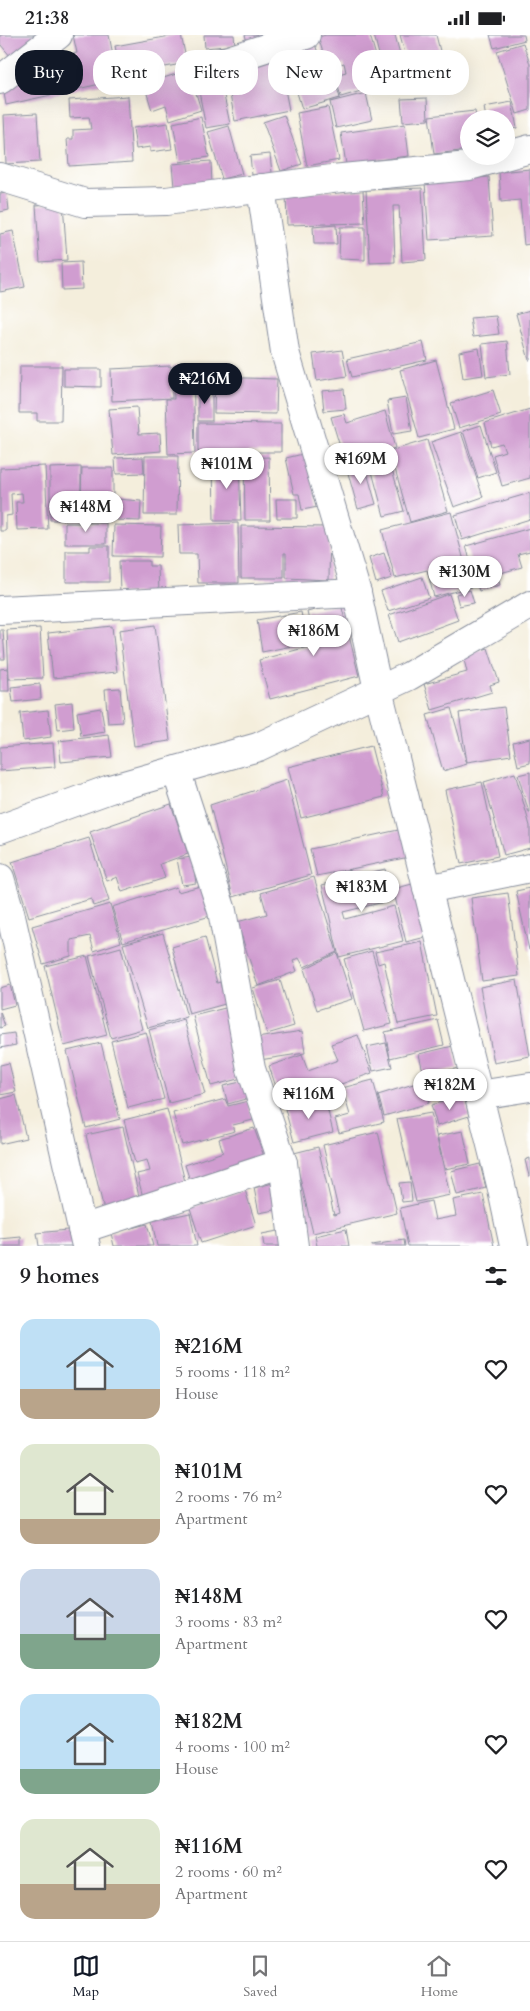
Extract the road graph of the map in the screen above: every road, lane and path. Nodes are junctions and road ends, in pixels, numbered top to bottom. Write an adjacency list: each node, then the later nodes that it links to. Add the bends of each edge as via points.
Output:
1 (306, 35): 3 (street)
2 (50, 38): 4 (street)
3 (258, 50)
4 (0, 80)
5 (530, 149): 7 (street, via 469,166)
6 (0, 177): 7 (street, via 85,203 166,201)
7 (261, 188): 8 (street, via 285,352)
8 (357, 593): 10 (street); 11 (street)
9 (530, 605): 11 (street, via 409,676)
10 (0, 610)
11 (378, 690): 12 (street, via 258,747); 16 (street)
12 (176, 770): 13 (street, via 110,789); 19 (street, via 222,911 251,1069)
13 (0, 829)
14 (530, 868): 16 (street)
15 (0, 878): 20 (street)
16 (427, 889): 18 (street)
17 (530, 1087): 18 (street)
18 (479, 1095): 22 (street)
19 (283, 1163): 20 (street); 21 (street)
20 (84, 1237)
21 (294, 1246)
22 (514, 1246)

